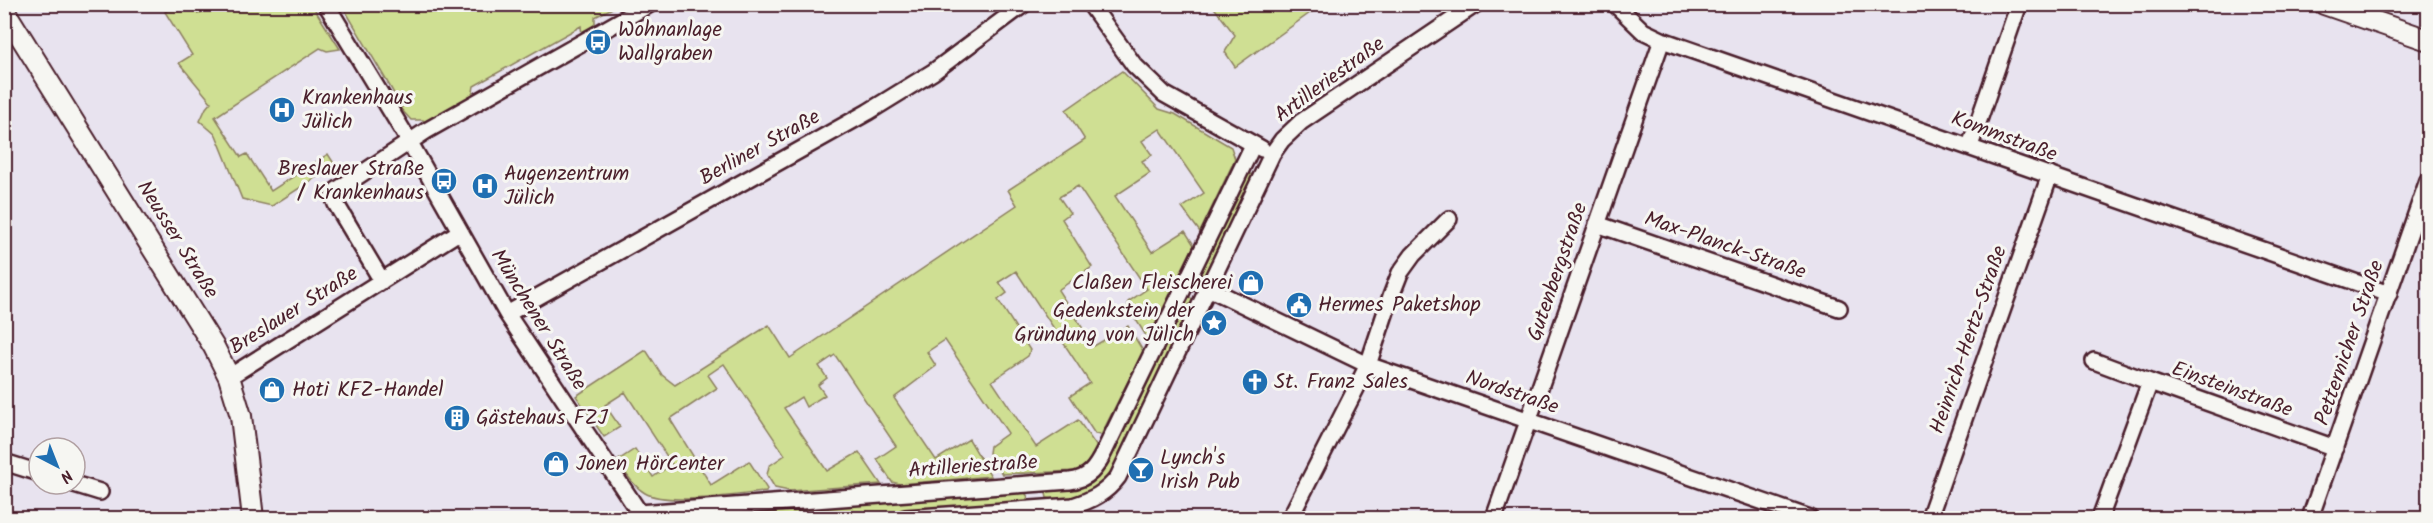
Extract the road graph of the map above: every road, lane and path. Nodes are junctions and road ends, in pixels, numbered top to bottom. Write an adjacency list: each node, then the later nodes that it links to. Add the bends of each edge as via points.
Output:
1 (326, 4): 12 (street, Münchener Straße)
2 (650, 4): 12 (street)
3 (1024, 4): 26 (street, Berliner Straße, via 933,72 868,112)
4 (1090, 4): 13 (street, via 1149,81 1182,105)
5 (1476, 4): 15 (street, Artilleriestraße, via 1301,122)
6 (1615, 4): 10 (street, Kommstraße, via 1643,32)
7 (2019, 4): 14 (street)
8 (2325, 4): 11 (main road)
9 (4, 10): 29 (main road, Neusser Straße, via 196,314)
10 (1662, 40): 14 (street, Kommstraße); 19 (street, Gutenbergstraße)
11 (2428, 40)
12 (409, 141): 20 (street, Münchener Straße); 22 (street, Breslauer Straße, via 333,196)
13 (1253, 145): 15 (street, Artilleriestraße); 21 (street, Artilleriestraße)
14 (1970, 146): 16 (street, Kommstraße)
15 (1272, 154): 23 (street, Artilleriestraße)
16 (2050, 175): 24 (street, Kommstraße); 46 (street, Heinrich-Hertz-Straße)
17 (2428, 180): 24 (street, Petternicher Straße)
18 (1449, 219): 28 (street, via 1400,273)
19 (1597, 224): 25 (street, Max-Planck-Straße); 31 (street, Gutenbergstraße)
20 (459, 232): 22 (street, Breslauer Straße); 26 (street, Münchener Straße)
21 (1189, 279): 23 (street); 35 (street, Artilleriestraße, via 1094,470 1080,480)
22 (382, 281): 29 (street, Breslauer Straße)
23 (1209, 288): 28 (street, Nordstraße); 39 (street, Artilleriestraße, via 1118,477 1089,501)
24 (2389, 294): 32 (street, Petternicher Straße)
25 (1839, 308)
26 (507, 314): 40 (street, Münchener Straße)
27 (2094, 361): 30 (street, Einsteinstraße)
28 (1368, 365): 31 (street, Nordstraße); 43 (street)
29 (229, 377): 41 (main road, Neusser Straße, via 241,416)
30 (2150, 382): 32 (street, Einsteinstraße); 47 (street, Einsteinstraße)
31 (1528, 421): 38 (street, Nordstraße); 44 (street, Gutenbergstraße)
32 (2335, 448): 48 (street, Petternicher Straße)
33 (4, 462): 34 (street)
34 (27, 469)
35 (1028, 484): 39 (street); 40 (street, Artilleriestraße)
36 (87, 488): 37 (street)
37 (100, 492)
38 (1769, 512): 45 (street, Nordstraße)
39 (1047, 514): 42 (street, Artilleriestraße)
40 (641, 516)
41 (253, 519)
42 (905, 519)
43 (1290, 519)
44 (1494, 519)
45 (1810, 519)
46 (1929, 519)
47 (2100, 519)
48 (2310, 519)

